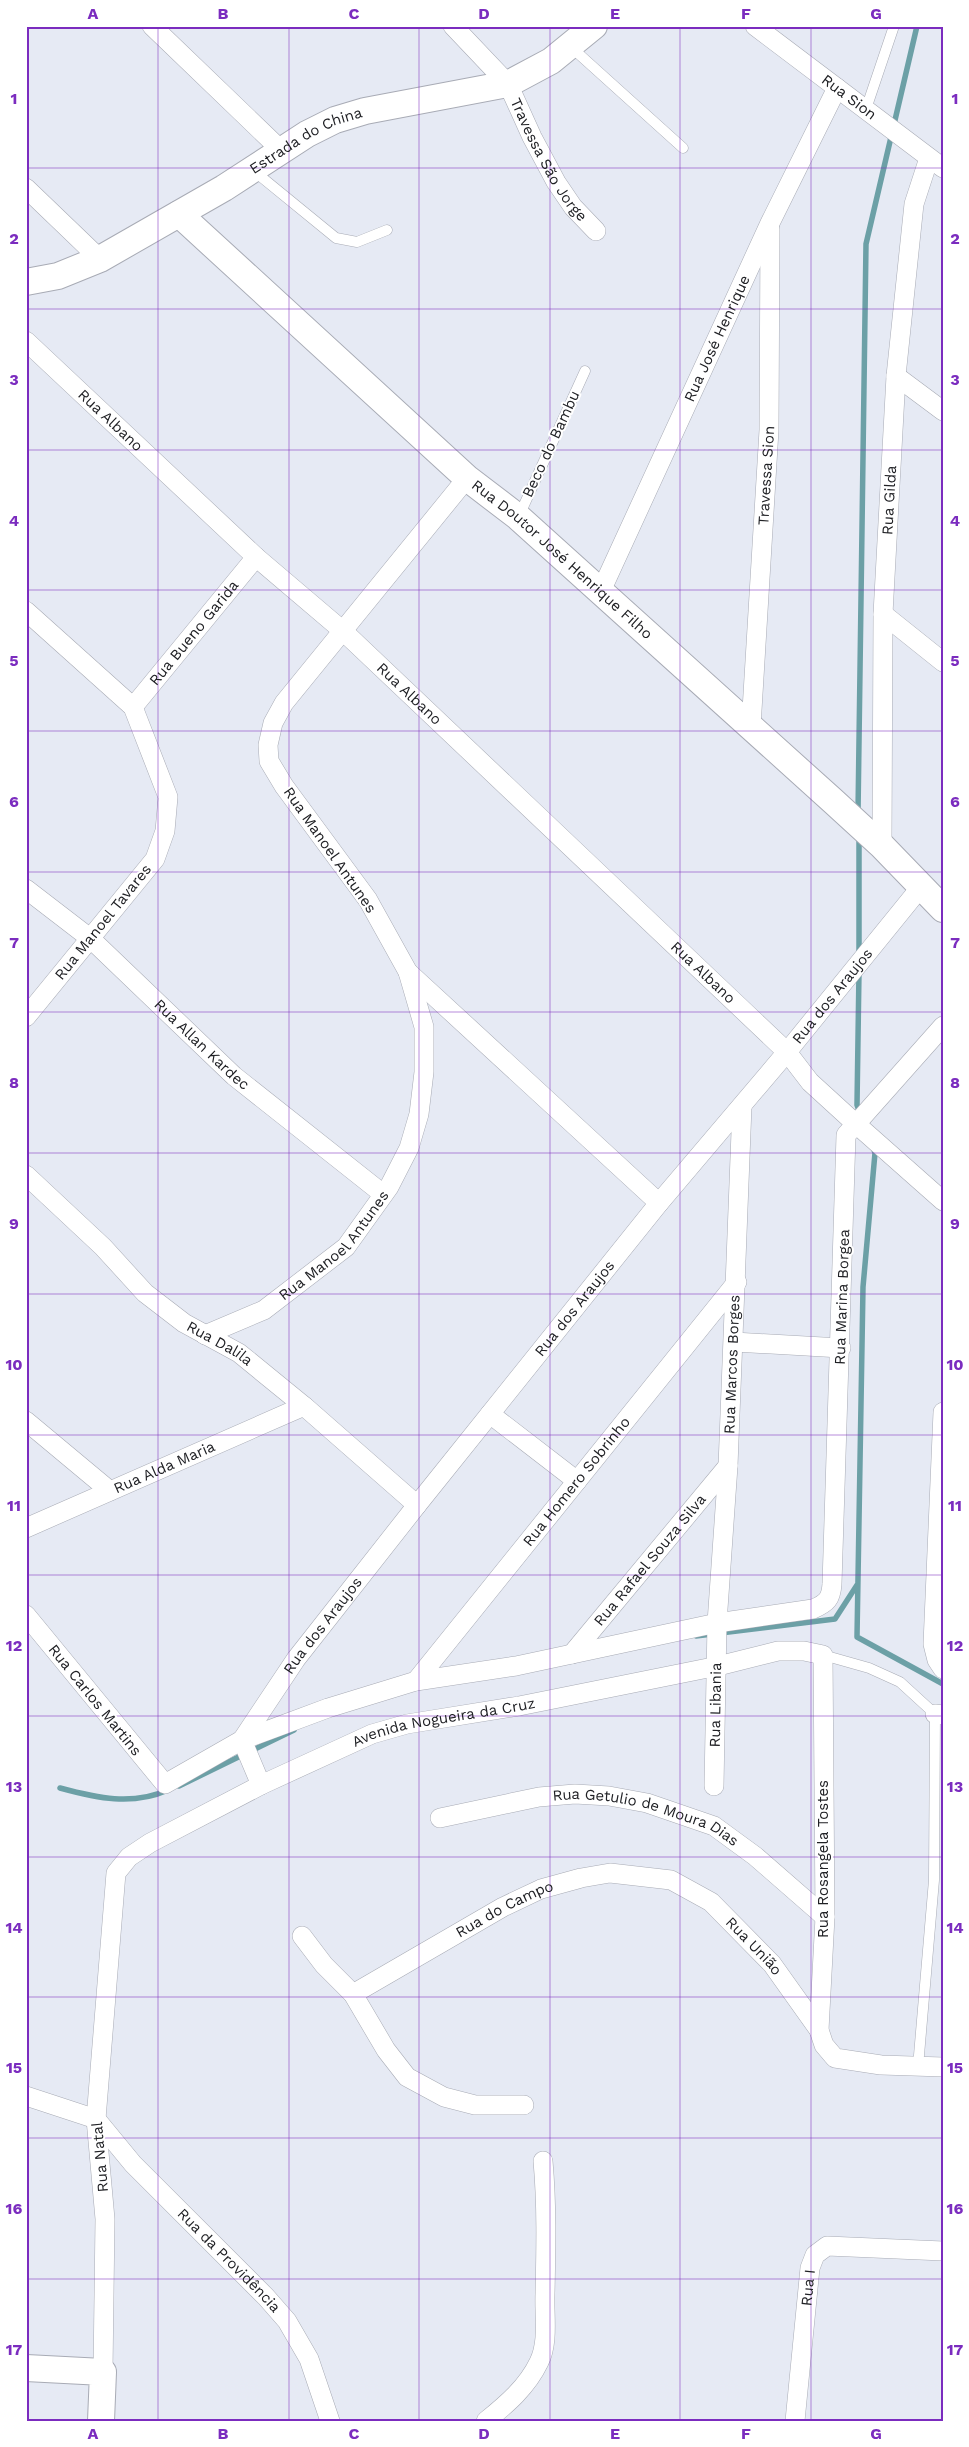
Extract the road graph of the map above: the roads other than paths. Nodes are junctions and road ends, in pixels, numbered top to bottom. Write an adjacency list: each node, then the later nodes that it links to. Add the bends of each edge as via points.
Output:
1 (152, 26): 11 (street)
2 (453, 26): 7 (street, Travessa São Jorge)
3 (594, 26): 6 (street, Estrada do China)
4 (755, 26): 8 (street, Rua Sion)
5 (894, 26): 9 (lane)
6 (571, 47): 7 (street, Estrada do China, via 531,74); 10 (lane)
7 (508, 84): 11 (street, Estrada do China, via 365,111 335,120); 18 (street, Travessa São Jorge, via 556,182 573,207)
8 (838, 88): 9 (street, Rua Sion); 16 (street, Rua José Henrique)
9 (866, 109): 12 (street, Rua Sion)
10 (684, 148)
11 (282, 151): 13 (street, Estrada do China)
12 (936, 163): 23 (street, Rua Gilda, via 914,204)
13 (253, 170): 15 (street, Estrada do China); 17 (lane, via 336,238 357,242)
14 (26, 188): 19 (street)
15 (178, 214): 19 (street, Estrada do China); 25 (street, Rua Doutor José Henrique Filho)
16 (770, 223): 28 (street, Rua José Henrique); 34 (street, Travessa Sion, via 769,430)
17 (387, 230)
18 (596, 231)
19 (100, 259): 20 (street, Estrada do China)
20 (28, 286)
21 (26, 341): 27 (street, Rua Albano)
22 (585, 371): 26 (lane, Beco do Bambu)
23 (896, 376): 24 (street); 30 (street, Rua Gilda)
24 (943, 411)
25 (467, 478): 26 (street, Rua Doutor José Henrique Filho); 31 (street, Rua Manoel Antunes)
26 (518, 517): 28 (street, Rua Doutor José Henrique Filho)
27 (256, 557): 31 (street, Rua Albano); 33 (street, Rua Bueno Garida)
28 (601, 591): 34 (street, Rua Doutor José Henrique Filho)
29 (26, 611): 33 (street)
30 (883, 614): 32 (street); 35 (street, Rua Gilda)
31 (343, 631): 40 (street, Rua Manoel Antunes, via 284,703 268,745 269,761 368,900); 43 (street, Rua Albano)
32 (943, 662)
33 (133, 708): 39 (street, Rua Manoel Tavares, via 168,797 165,831 155,859)
34 (751, 727): 35 (street, Rua Doutor José Henrique Filho)
35 (866, 832): 36 (street, Rua Doutor José Henrique Filho)
36 (920, 888): 38 (street, Rua Doutor José Henrique Filho); 43 (street, Rua dos Araujos)
37 (26, 889): 39 (street, Rua Allan Kardec)
38 (943, 909)
39 (91, 939): 41 (street, Rua Manoel Tavares); 47 (street, Rua Allan Kardec, via 234,1076)
40 (408, 972): 47 (street, Rua Manoel Antunes, via 424,1027 422,1088 419,1114 409,1148); 49 (street)
41 (26, 1017)
42 (943, 1026): 45 (street)
43 (787, 1052): 44 (street, Rua dos Araujos); 45 (street, via 810,1082)
44 (742, 1106): 49 (street, Rua dos Araujos); 50 (street, Rua Marcos Borges)
45 (864, 1125): 48 (street); 53 (street, Rua Marina Borgea, via 846,1135)
46 (26, 1175): 51 (street, Rua Dalila, via 103,1247 146,1293)
47 (383, 1194): 51 (street, Rua Manoel Antunes, via 346,1247 264,1310)
48 (941, 1197)
49 (659, 1203): 56 (street, Rua dos Araujos)
50 (737, 1282): 52 (street, Rua Marcos Borges); 59 (street, Rua Homero Sobrinho)
51 (205, 1335): 54 (street, Rua Dalila, via 239,1353)
52 (734, 1342): 53 (street); 58 (street, Rua Marcos Borges)
53 (841, 1348): 64 (street, Rua Marina Borgea, via 831,1596 814,1609)
54 (304, 1406): 60 (street, Rua Alda Maria); 61 (street, Rua Dalila)
55 (943, 1412): 68 (street, via 933,1644)
56 (490, 1414): 59 (street); 61 (street, Rua dos Araujos)
57 (26, 1421): 60 (street)
58 (728, 1466): 64 (street, Rua Marcos Borges); 65 (street, Rua Rafael Souza Silva)
59 (577, 1482): 69 (street, Rua Homero Sobrinho)
60 (110, 1491): 62 (street, Rua Alda Maria)
61 (418, 1504): 71 (street, Rua dos Araujos, via 296,1659)
62 (26, 1528)
63 (26, 1615): 71 (street, Rua Carlos Martins, via 165,1784)
64 (717, 1625): 65 (street); 67 (street, Rua Libania)
65 (572, 1654): 69 (street)
66 (823, 1655): 67 (street, Avenida Nogueira da Cruz, via 778,1652); 70 (lane, via 868,1668 900,1682); 77 (street, Rua Rosangela Tostes)
67 (718, 1662): 72 (street, Avenida Nogueira da Cruz, via 519,1706 407,1724 372,1734); 73 (street, Rua Libania)
68 (943, 1669)
69 (416, 1681): 71 (street, via 328,1708)
70 (939, 1714): 81 (lane, via 934,1880)
71 (243, 1745): 72 (street)
72 (259, 1781): 76 (street, Avenida Nogueira da Cruz, via 129,1857 116,1873)
73 (714, 1786)
74 (440, 1818): 77 (street, Rua Getulio de Moura Dias, via 539,1796 609,1796 647,1803 714,1826 755,1856)
75 (671, 1880): 79 (street, Rua do Campo, via 610,1873 541,1889 473,1923); 80 (street, Rua União, via 711,1902 740,1930 772,1964)
76 (114, 1894): 85 (street, Rua Natal)
77 (825, 1917): 80 (street, Rua Rosangela Tostes)
78 (302, 1936): 79 (street, via 324,1965)
79 (353, 1994): 84 (street, via 386,2050 407,2076 444,2097 475,2106)
80 (819, 2030): 81 (street, via 824,2045 836,2058)
81 (918, 2067): 82 (street)
82 (943, 2067)
83 (26, 2096): 85 (street)
84 (524, 2104)
85 (96, 2119): 89 (street, Rua Natal, via 105,2218); 91 (street, Rua da Providência, via 134,2164 287,2321 308,2359)
86 (544, 2161): 92 (street, via 547,2246 545,2335 540,2361 509,2403)
87 (943, 2251): 93 (street, Rua I, via 828,2246 815,2255 810,2268)
88 (26, 2368): 89 (street)
89 (103, 2372): 90 (street, Rua Natal)
90 (101, 2421)
91 (330, 2421)
92 (486, 2421)
93 (795, 2421)

